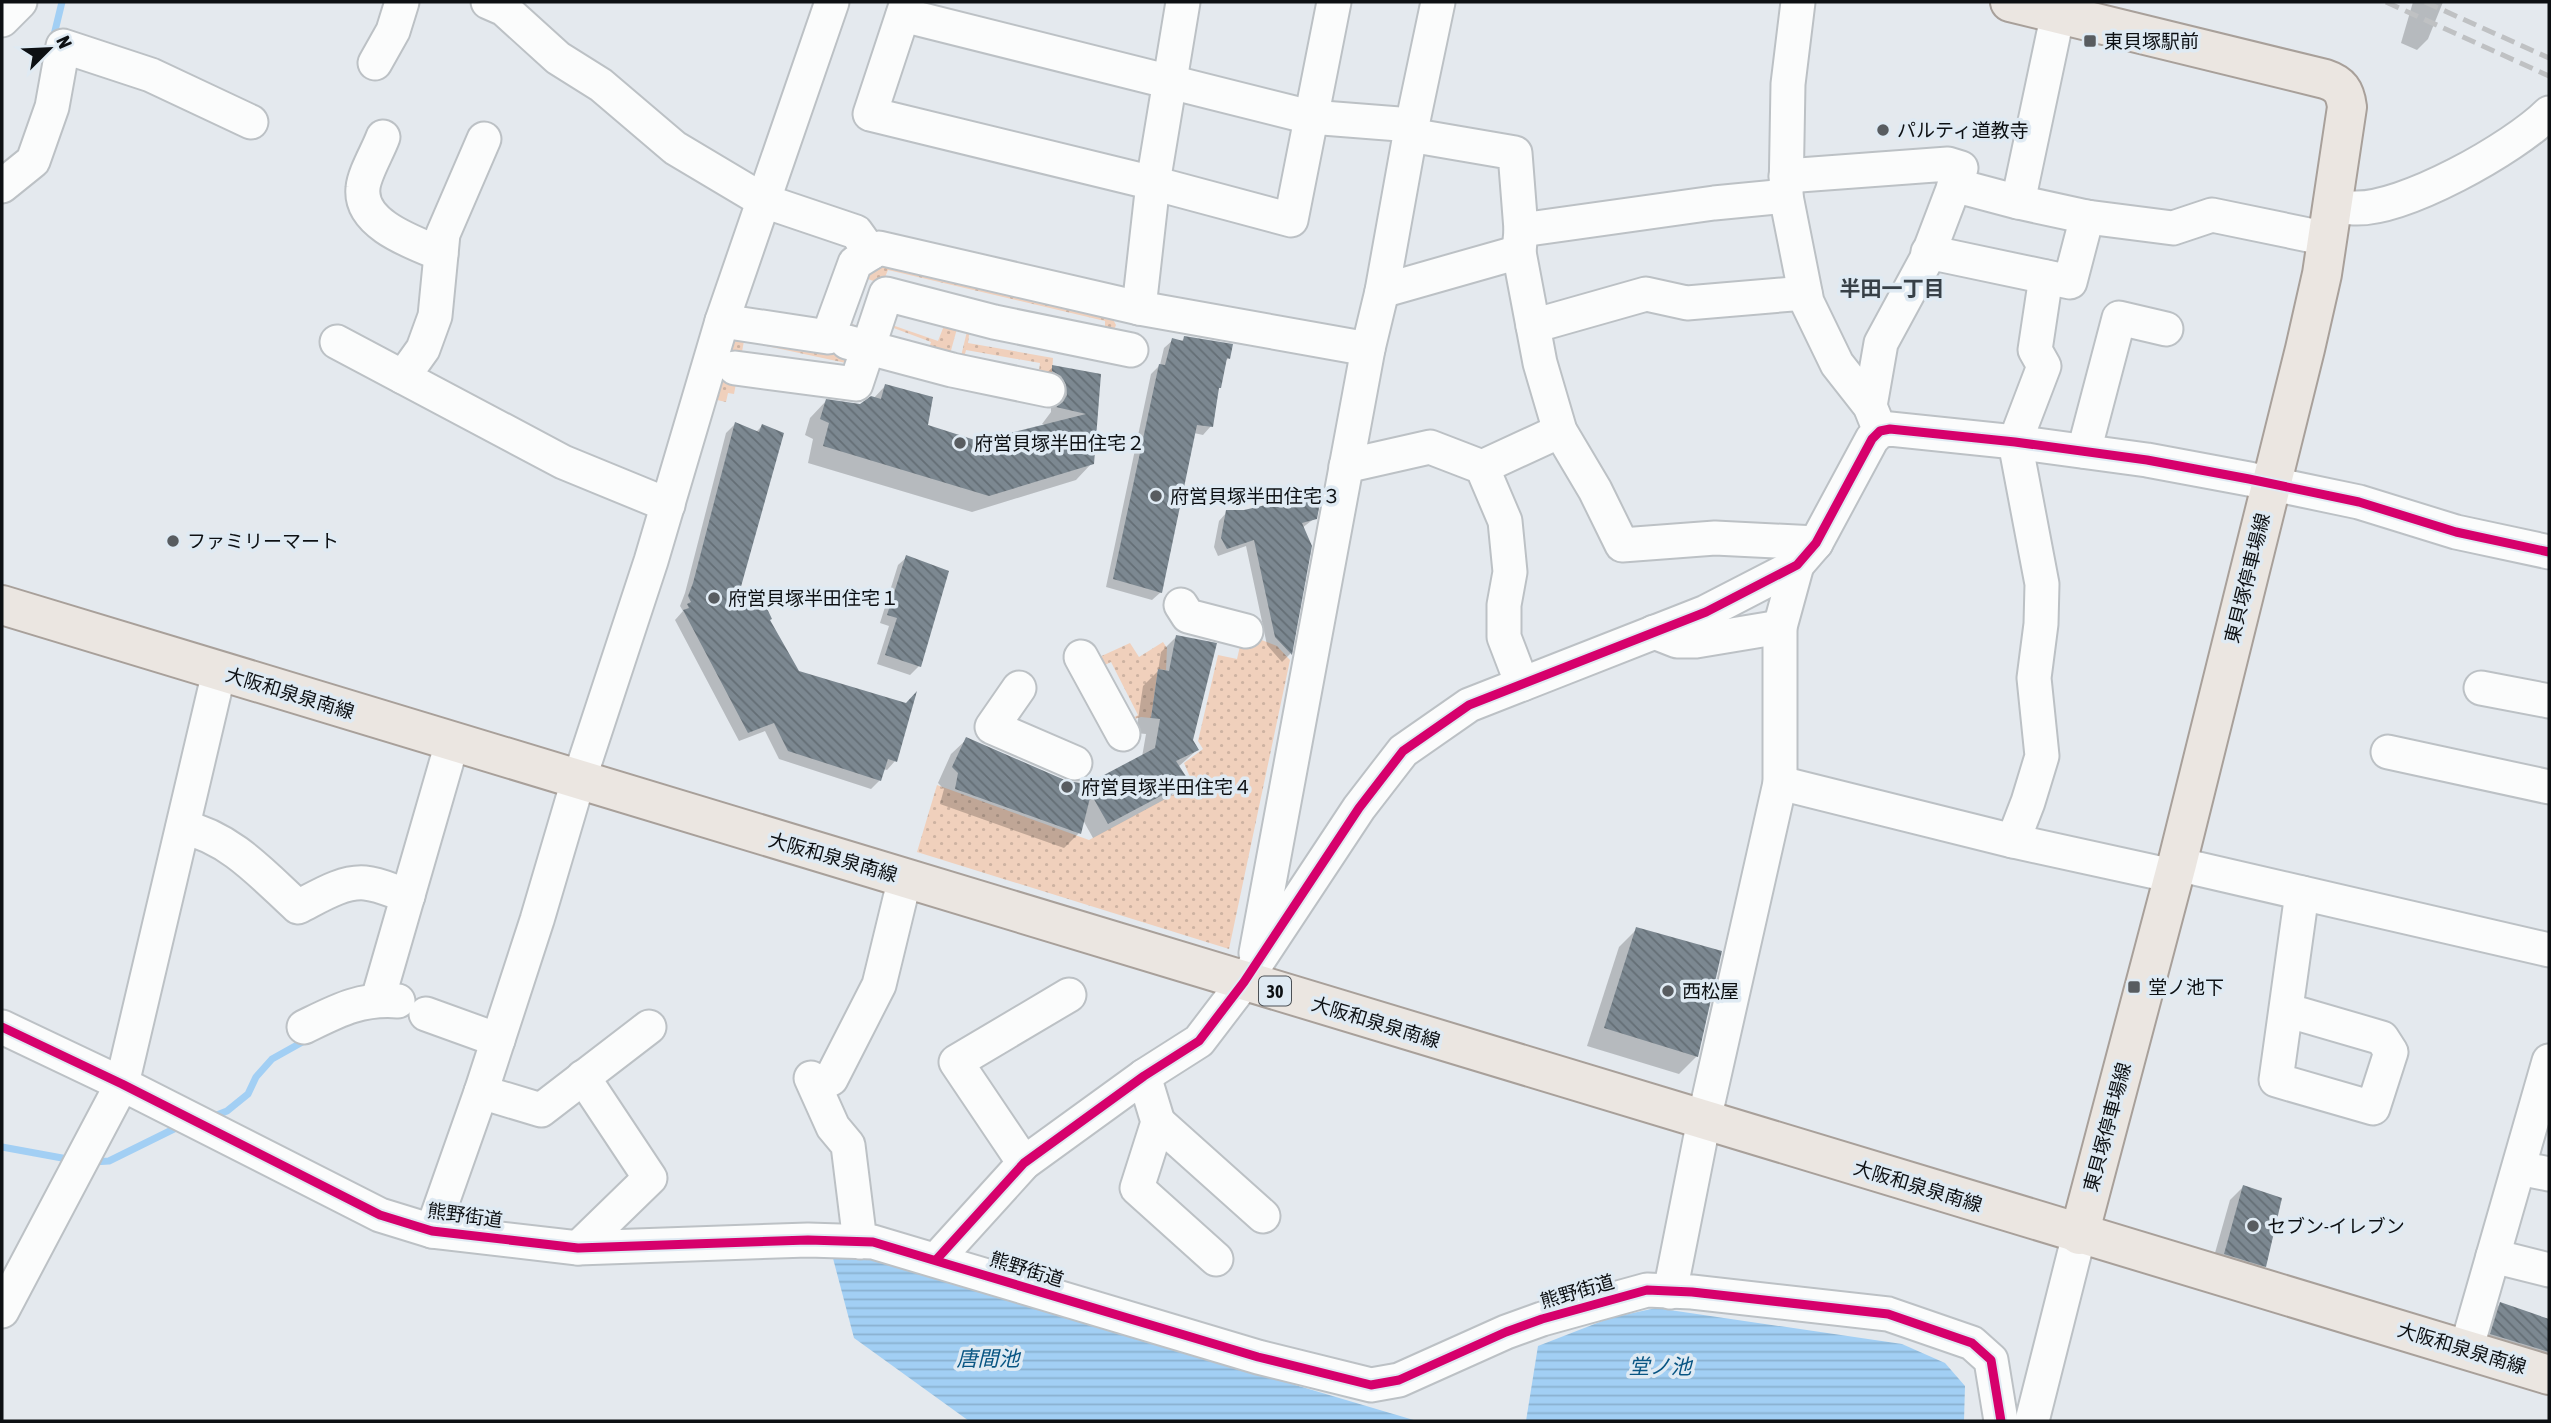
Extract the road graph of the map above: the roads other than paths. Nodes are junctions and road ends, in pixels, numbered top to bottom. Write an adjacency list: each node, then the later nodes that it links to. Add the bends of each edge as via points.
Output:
1 (20, 2): 12 (street)
2 (402, 2): 13 (street, via 393,32)
3 (488, 2): 27 (street, via 504,9 558,58 601,85 676,148)
4 (832, 2): 27 (street)
5 (1183, 2): 14 (street)
6 (1334, 2): 16 (street)
7 (1438, 2): 18 (street)
8 (1798, 2): 26 (street, via 1788,84)
9 (2010, 2): 11 (main road, 東貝塚停車場線)
10 (905, 8): 14 (street); 23 (street, via 870,114)
11 (2058, 13): 28 (street); 30 (main road, 東貝塚停車場線, via 2339,85 2347,107)
12 (2, 20)
13 (375, 63)
14 (1170, 82): 16 (street); 23 (street)
15 (2549, 113): 20 (street)
16 (1310, 117): 18 (street); 23 (street, via 1292,220)
17 (251, 122): 25 (street, via 151,75 63,46 52,107 33,161)
18 (1411, 130): 31 (street, via 1516,153); 36 (street)
19 (383, 137): 34 (street, via 363,188 367,207 388,232)
20 (2517, 138): 22 (street); 30 (street, via 2423,191 2354,209)
21 (484, 139): 34 (street, via 443,234)
22 (2549, 147)
23 (1153, 183): 38 (street)
24 (1954, 185): 26 (street, via 1961,168 1948,164); 28 (street); 32 (street)
25 (2, 186)
26 (1786, 186): 31 (street); 37 (street)
27 (764, 201): 33 (street, via 856,232); 39 (street)
28 (2018, 202): 29 (street)
29 (2087, 217): 30 (street, via 2173,228 2212,215); 35 (street, via 2070,282)
30 (2330, 222): 56 (main road, 東貝塚停車場線, via 2305,349)
31 (1520, 241): 36 (street); 40 (street)
32 (1928, 252): 35 (street); 50 (street, via 1881,343)
33 (871, 253): 38 (street, via 878,248); 42 (street, via 855,262)
34 (441, 254): 48 (street, via 435,316 424,349)
35 (2046, 276): 52 (street, via 2035,350 2043,366)
36 (1382, 291): 45 (street)
37 (1805, 293): 40 (street, via 1687,303 1646,294); 50 (street, via 1837,364)
38 (1139, 308): 45 (street)
39 (722, 321): 42 (street); 57 (street)
40 (1533, 326): 51 (street)
41 (2166, 329): 53 (street, via 2119,318)
42 (828, 337): 44 (street)
43 (337, 342): 48 (street)
44 (868, 348): 46 (street, via 887,294); 47 (street, via 856,384); 49 (street)
45 (1368, 349): 54 (street)
46 (1131, 350)
47 (735, 368)
48 (403, 377): 57 (street, via 563,461)
49 (1048, 390)
50 (1875, 418): 52 (street, via 1890,429); 59 (street, via 1872,439)
51 (1560, 431): 55 (street); 59 (street, via 1622,545 1715,538)
52 (2015, 442): 53 (street); 79 (street, via 2042,584 2034,678 2042,757)
53 (2084, 451): 56 (street)
54 (1346, 466): 55 (street, via 1430,447); 85 (street)
55 (1482, 467): 67 (street, via 1505,522 1510,572 1504,637)
56 (2271, 484): 58 (street, via 2359,502 2456,533); 80 (main road, 東貝塚停車場線)
57 (668, 505): 75 (street)
58 (2549, 552)
59 (1807, 554): 62 (street); 64 (street, via 1706,612)
60 (1181, 605): 63 (street, via 1188,616)
61 (2, 606): 66 (main road, 大阪和泉泉南線 / 30)
62 (1780, 627): 64 (street, via 1696,641 1677,641); 76 (street)
63 (1246, 631)
64 (1654, 632): 67 (street)
65 (1081, 657): 71 (street)
66 (219, 672): 72 (main road, 大阪和泉泉南線 / 30); 78 (street)
67 (1522, 684): 85 (street, via 1469,705 1403,751 1359,808)
68 (1019, 688): 74 (street, via 992,727)
69 (2481, 688): 70 (street)
70 (2549, 701)
71 (1123, 734)
72 (452, 743): 75 (main road, 大阪和泉泉南線 / 30); 83 (street)
73 (2388, 752): 77 (street)
74 (1075, 763)
75 (578, 781): 81 (main road, 大阪和泉泉南線 / 30); 92 (street)
76 (1780, 783): 79 (street); 99 (street)
77 (2549, 787)
78 (183, 827): 83 (street, via 233,848 299,907 349,884 366,883); 96 (street)
79 (2013, 841): 80 (street)
80 (2175, 870): 82 (street); 105 (main road, 東貝塚停車場線)
81 (905, 878): 85 (main road, 大阪和泉泉南線 / 30); 106 (street, via 879,985 821,1078 833,1126 848,1145)
82 (2302, 893): 84 (street); 88 (street)
83 (408, 896): 87 (street)
84 (2549, 950)
85 (1249, 974): 94 (street, via 1199,1041); 99 (main road, 大阪和泉泉南線 / 30)
86 (1069, 995): 101 (street, via 956,1062)
87 (401, 1005): 90 (street, via 348,1005); 92 (street)
88 (2286, 1010)
89 (2, 1027): 96 (street, 熊野街道)
90 (304, 1027)
91 (649, 1027): 95 (street)
92 (498, 1040): 97 (street)
93 (2549, 1061): 98 (street)
94 (1144, 1076): 100 (street); 101 (street)
95 (583, 1077): 97 (street, via 541,1110); 107 (street, via 650,1178)
96 (122, 1084): 104 (street, 熊野街道, via 380,1215); 113 (street)
97 (481, 1093): 104 (street)
98 (2545, 1095): 102 (street)
99 (1704, 1120): 105 (main road, 大阪和泉泉南線 / 30); 112 (street)
100 (1158, 1122): 103 (street); 109 (street, via 1137,1188)
101 (1024, 1163): 110 (street)
102 (2534, 1171): 108 (street)
103 (1263, 1216)
104 (432, 1231): 107 (street, 熊野街道)
105 (2079, 1234): 114 (main road, 大阪和泉泉南線 / 30); 117 (street)
106 (860, 1241): 107 (street, 熊野街道); 110 (street, 熊野街道)
107 (578, 1248)
108 (2493, 1256): 111 (street); 114 (street)
109 (1216, 1259)
110 (936, 1260): 112 (street, 熊野街道, via 1258,1357 1371,1385 1399,1380 1542,1319 1647,1290)
111 (2549, 1270)
112 (1670, 1292): 116 (street, 熊野街道, via 1888,1314 1972,1343 1991,1360)
113 (2, 1311)
114 (2466, 1350): 115 (main road, 大阪和泉泉南線 / 30)
115 (2549, 1375)
116 (2001, 1421)
117 (2032, 1421)

